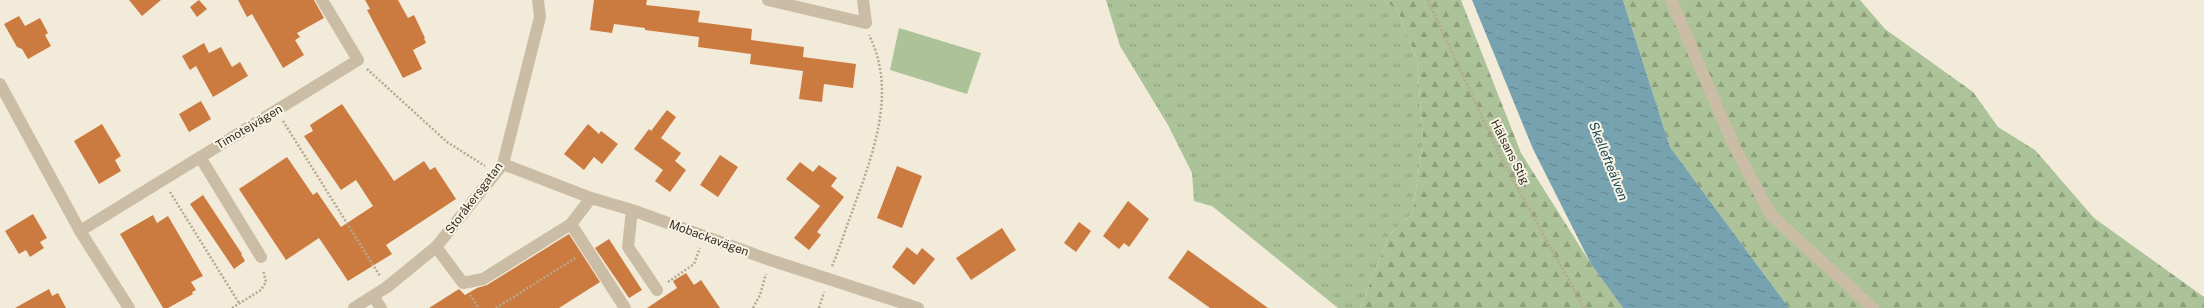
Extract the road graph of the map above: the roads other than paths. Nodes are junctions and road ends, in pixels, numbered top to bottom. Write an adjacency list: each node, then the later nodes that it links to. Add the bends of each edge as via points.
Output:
1 (322, 0): 7 (street, Timotejvägen, via 358,60)
2 (538, 0): 8 (street, Storåkersgatan, via 540,17)
3 (768, 0): 4 (street, via 866,23)
4 (863, 0)
5 (1671, 0): 22 (street, via 1735,148 1771,214)
6 (0, 84): 12 (street)
7 (200, 157): 12 (street, Timotejvägen); 14 (street)
8 (499, 168): 9 (street, Mobackavägen); 13 (street, Storåkersgatan)
9 (591, 198): 10 (street, Mobackavägen); 11 (street)
10 (632, 210): 15 (street, via 628,247); 21 (street, Mobackavägen, via 827,280)
11 (571, 224): 13 (street, via 483,279 463,283); 20 (street)
12 (80, 231): 17 (street)
13 (436, 247): 16 (street, Storåkersgatan)
14 (261, 258)
15 (657, 290)
16 (373, 296): 18 (street, Storåkersgatan); 19 (street)
17 (129, 308)
18 (354, 308)
19 (381, 308)
20 (625, 308)
21 (918, 308)
22 (1873, 308)

